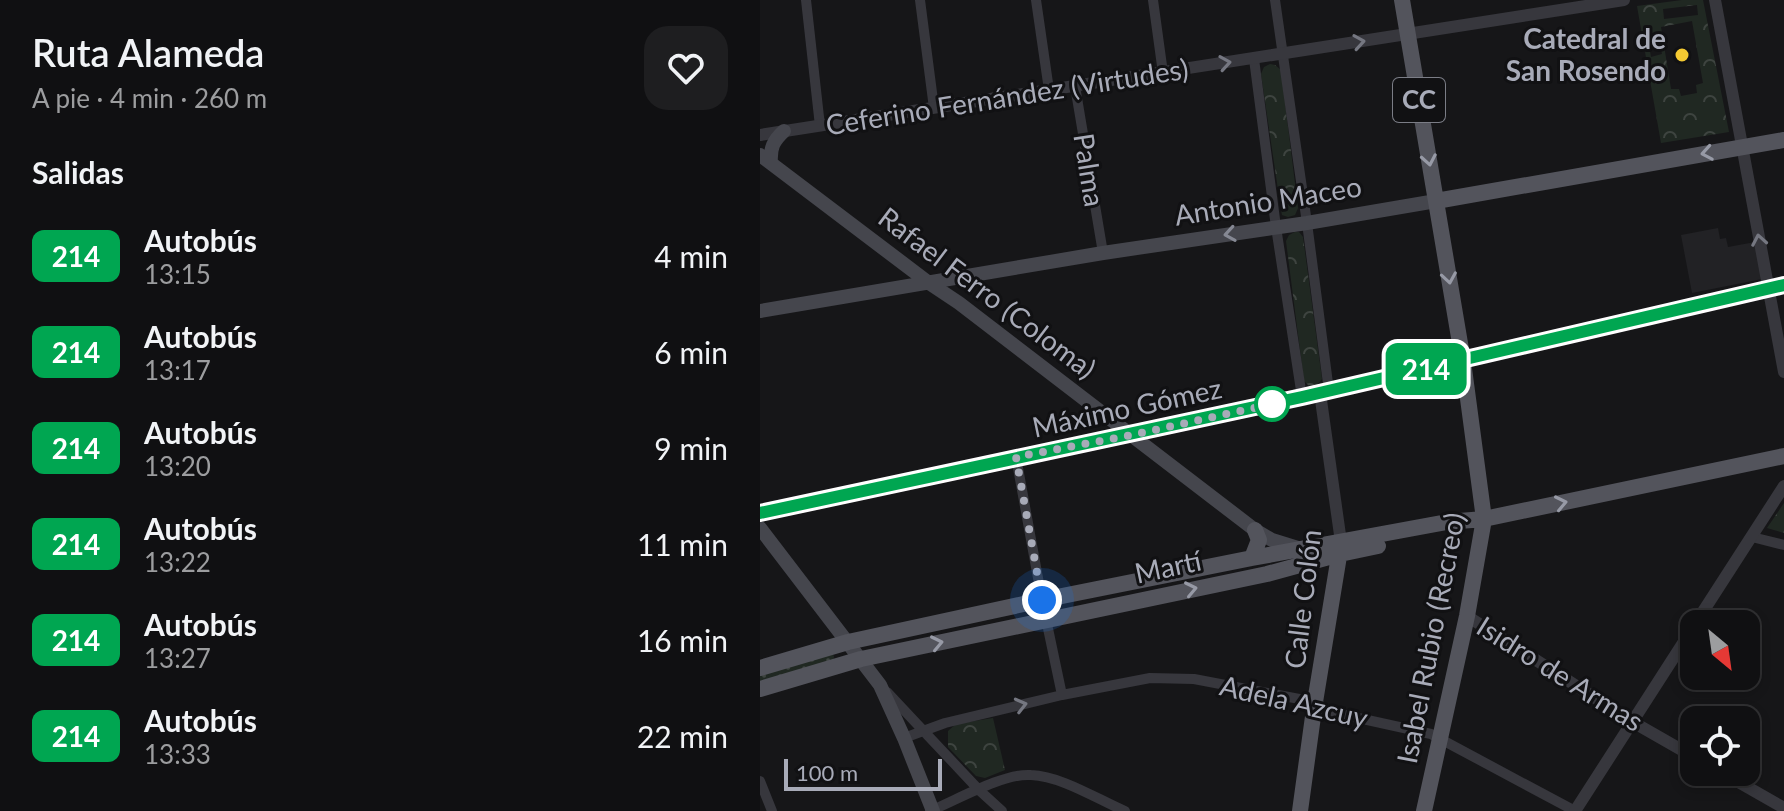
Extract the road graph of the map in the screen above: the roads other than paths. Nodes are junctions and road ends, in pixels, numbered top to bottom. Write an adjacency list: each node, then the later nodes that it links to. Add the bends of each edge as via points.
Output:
1 (806, 0): 16 (street)
2 (920, 0): 15 (street)
3 (1036, 0): 14 (street)
4 (1153, 0): 12 (street)
5 (1275, 0): 10 (street, Calle Colón)
6 (1402, 0): 9 (main road, Isabel Rubio (Recreo) / CC)
7 (1624, 0): 9 (street)
8 (1715, 0): 20 (street)
9 (1408, 34): 10 (street, one-way to 9); 22 (main road, Isabel Rubio (Recreo) / CC, one-way to 22)
10 (1282, 55): 11 (street, Ceferino Fernández (Virtudes)); 23 (street, Calle Colón)
11 (1254, 59): 12 (street, Ceferino Fernández (Virtudes), one-way to 11); 24 (street)
12 (1163, 73): 13 (street, Ceferino Fernández (Virtudes))
13 (1075, 86): 14 (street, Ceferino Fernández (Virtudes)); 25 (street, Palma)
14 (1049, 90): 15 (street, Ceferino Fernández (Virtudes))
15 (934, 108): 16 (street, Ceferino Fernández (Virtudes))
16 (820, 126): 17 (street, Ceferino Fernández (Virtudes))
17 (784, 131): 18 (street, Ceferino Fernández (Virtudes)); 21 (main road)
18 (760, 135)
19 (1784, 140): 20 (main road, Antonio Maceo)
20 (1743, 147): 22 (main road, Antonio Maceo, one-way to 22); 31 (street, one-way to 20)
21 (765, 159): 26 (main road, Rafael Ferro (Coloma))
22 (1436, 201): 23 (main road, Antonio Maceo); 34 (main road, Isabel Rubio (Recreo) / CC, one-way to 34)
23 (1307, 223): 24 (main road, Antonio Maceo); 36 (street, Calle Colón)
24 (1276, 227): 25 (main road, Antonio Maceo, one-way to 25); 37 (street)
25 (1103, 253): 27 (main road, Antonio Maceo)
26 (896, 257): 28 (main road, Rafael Ferro (Coloma)); 30 (main road, via 899,273)
27 (969, 276): 28 (main road, Antonio Maceo); 32 (main road, via 958,287)
28 (929, 283): 30 (main road, Antonio Maceo); 32 (main road, Rafael Ferro (Coloma))
29 (1784, 285): 31 (main road, Máximo Gómez)
30 (893, 288): 33 (main road, Antonio Maceo)
31 (1767, 289): 34 (main road, Máximo Gómez); 35 (street)
32 (959, 303): 38 (main road, Rafael Ferro (Coloma))
33 (760, 311)
34 (1463, 361): 36 (main road, Máximo Gómez); 43 (main road, Isabel Rubio (Recreo) / CC)
35 (1784, 372)
36 (1325, 392): 37 (main road, Máximo Gómez); 49 (street, Calle Colón)
37 (1302, 397): 38 (main road, Máximo Gómez)
38 (1132, 435): 40 (street, Máximo Gómez); 45 (main road, Rafael Ferro (Coloma))
39 (1784, 456): 43 (main road, Martí, one-way to 39)
40 (1016, 457): 42 (street, Máximo Gómez); 55 (street)
41 (1784, 486): 46 (street)
42 (760, 513)
43 (1484, 519): 49 (main road, Martí, via 1447,522); 57 (main road, Isabel Rubio (Recreo) / CC)
44 (760, 528): 59 (main road)
45 (1255, 530): 48 (main road, Rafael Ferro (Coloma)); 51 (main road, via 1259,540)
46 (1752, 537): 47 (street); 56 (street)
47 (1784, 545)
48 (1274, 547): 50 (main road, Martí); 51 (main road, Martí); 54 (main road)
49 (1341, 548): 50 (main road, Martí); 52 (main road, Martí); 53 (main road, Calle Colón)
50 (1304, 549): 52 (main road)
51 (1252, 558): 55 (main road, Martí)
52 (1323, 558): 53 (main road); 54 (main road, Martí)
53 (1337, 573): 66 (main road, Calle Colón)
54 (1267, 574): 58 (main road, Martí, one-way to 54)
55 (1042, 600): 58 (street, via 1037,611); 59 (main road, Martí)
56 (1705, 610)
57 (1467, 616): 67 (street, Isidro de Armas); 71 (main road, Isabel Rubio (Recreo) / CC)
58 (1046, 619): 61 (main road, Martí, one-way to 58); 65 (street)
59 (854, 640): 61 (main road); 62 (main road, Martí)
60 (1680, 648): 67 (street)
61 (861, 659): 63 (main road); 64 (main road, Martí)
62 (760, 668)
63 (880, 685): 69 (street); 70 (main road)
64 (760, 689)
65 (1062, 695): 66 (street, Adela Azcuy, via 1150,678 1194,679); 68 (street, Adela Azcuy, one-way to 65)
66 (1315, 702): 71 (street, Adela Azcuy, via 1331,712); 82 (main road, Calle Colón)
67 (1631, 721): 73 (street, Isidro de Armas); 84 (street)
68 (945, 723): 69 (street, Adela Azcuy); 72 (street)
69 (923, 730): 70 (street, Adela Azcuy); 72 (street)
70 (904, 738): 79 (main road)
71 (1440, 740): 83 (main road, Isabel Rubio (Recreo) / CC); 84 (street, Adela Azcuy)
72 (938, 745): 76 (street)
73 (1680, 749)
74 (760, 781): 78 (street)
75 (1746, 786): 77 (street)
76 (979, 790): 79 (street); 80 (street); 81 (street, via 1013,776 1032,775 1059,781)
77 (1784, 808)
78 (772, 811)
79 (932, 811)
80 (1002, 811)
81 (1125, 811)
82 (1300, 811)
83 (1424, 811)
84 (1575, 811)

